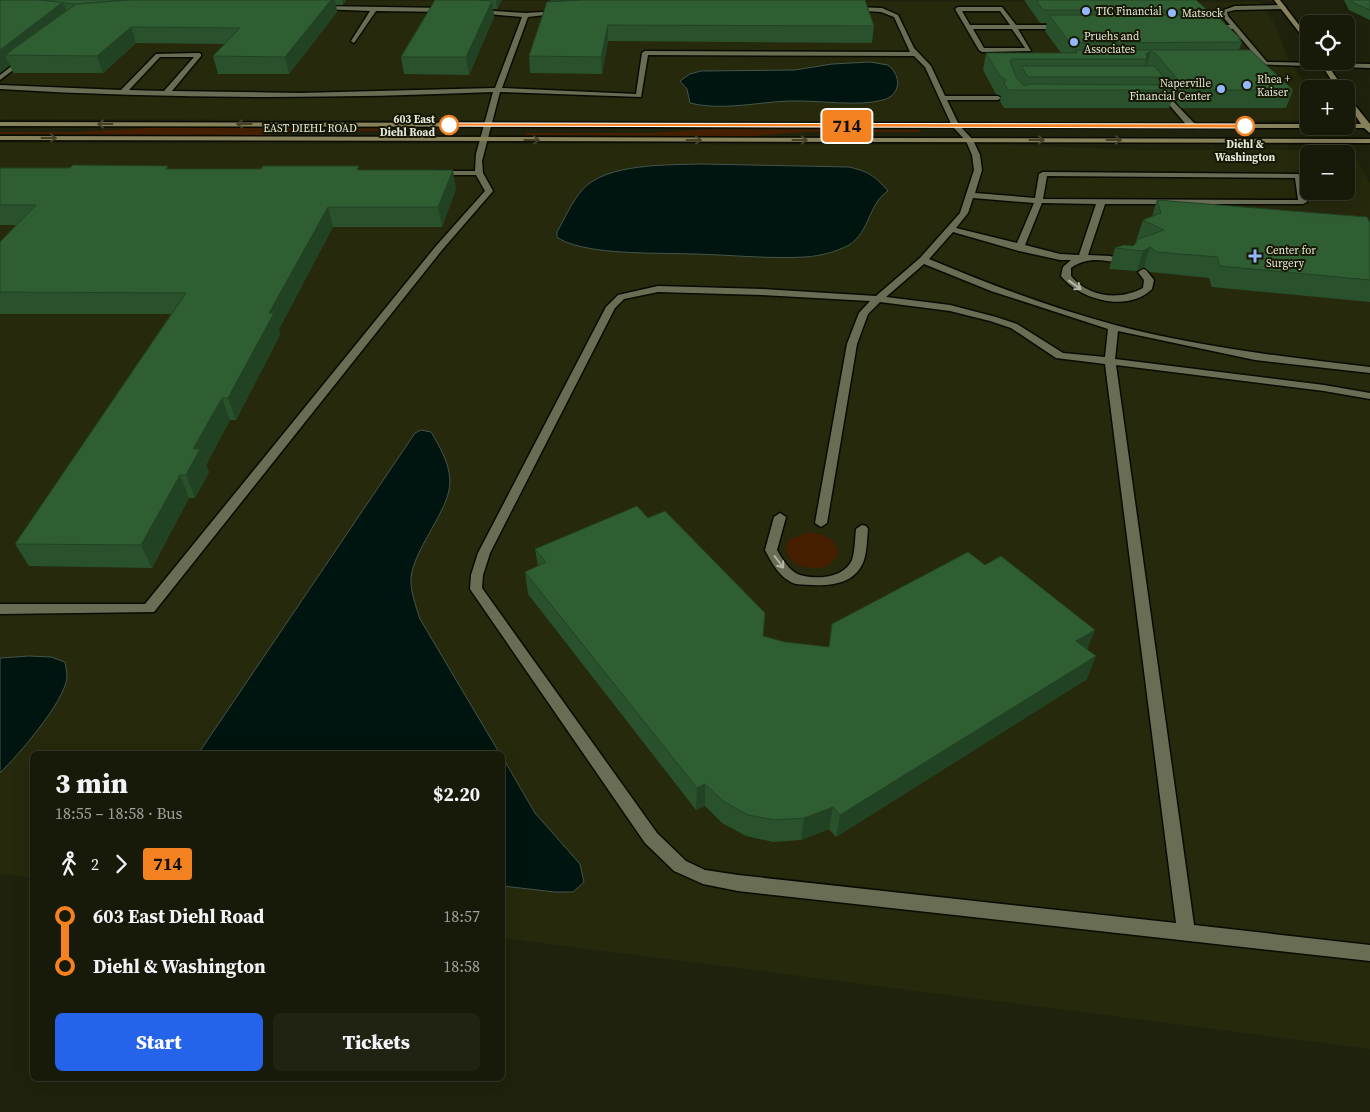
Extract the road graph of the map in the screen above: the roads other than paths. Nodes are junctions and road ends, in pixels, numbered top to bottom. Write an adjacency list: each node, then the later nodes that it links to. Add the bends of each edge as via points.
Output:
1 (1277, 0): 2 (street)
2 (1283, 7): 14 (lane, via 1224,11); 15 (street)
3 (317, 8): 4 (lane)
4 (375, 8): 6 (lane); 16 (lane)
5 (840, 9): 18 (lane, via 890,12 896,16 911,49)
6 (454, 10)
7 (472, 12): 9 (lane)
8 (570, 12): 9 (lane)
9 (526, 15): 26 (lane)
10 (969, 27): 11 (lane); 11 (lane, via 958,9 1002,9); 11 (lane, via 982,50 1028,50)
11 (1014, 27): 12 (lane)
12 (1071, 27)
13 (1206, 27): 14 (lane)
14 (1234, 27): 20 (lane)
15 (1300, 31)
16 (354, 41)
17 (32, 53): 24 (lane)
18 (917, 54): 26 (lane, via 645,53 639,96); 29 (lane, via 928,66)
19 (1236, 63): 20 (lane)
20 (1265, 63): 21 (lane)
21 (1300, 63)
22 (1355, 65): 23 (lane)
23 (1370, 66)
24 (0, 78)
25 (0, 88): 27 (lane)
26 (496, 90): 28 (lane, via 393,94); 34 (lane)
27 (123, 92): 28 (lane); 28 (lane, via 158,55 199,55)
28 (166, 93)
29 (943, 98): 30 (lane); 35 (lane)
30 (998, 98)
31 (1150, 99): 36 (lane, via 1168,99)
32 (1355, 108): 39 (street)
33 (0, 124): 34 (street, EAST DIEHL ROAD, one-way to 33)
34 (486, 125): 35 (street, EAST DIEHL ROAD); 41 (lane)
35 (956, 126): 36 (street, EAST DIEHL ROAD); 42 (lane)
36 (1192, 126): 37 (street, EAST DIEHL ROAD)
37 (1300, 126)
38 (1355, 126): 39 (street)
39 (1369, 127)
40 (0, 138): 41 (street, EAST DIEHL ROAD, one-way to 41)
41 (483, 139): 42 (street, EAST DIEHL ROAD, one-way to 42); 45 (lane, via 477,165)
42 (969, 140): 43 (street, EAST DIEHL ROAD, one-way to 43); 46 (lane, via 978,170)
43 (1370, 141)
44 (429, 172): 45 (lane)
45 (479, 172): 63 (lane, via 489,191 439,248 149,609)
46 (970, 195): 47 (lane); 49 (lane, via 964,213)
47 (1039, 201): 48 (lane); 48 (lane, via 1043,174 1298,176 1303,202); 50 (lane)
48 (1101, 202): 51 (lane)
49 (951, 229): 50 (lane); 52 (lane)
50 (1019, 248): 51 (lane, via 1060,257)
51 (1083, 258): 53 (lane); 54 (lane, one-way to 54, via 1067,267 1066,276 1074,285 1099,296 1129,298 1143,293 1150,285)
52 (923, 260): 55 (lane); 56 (lane, via 994,289)
53 (1125, 262)
54 (1143, 272)
55 (878, 299): 57 (lane, via 950,308 993,319 1014,326 1060,356); 61 (lane, via 864,313 852,344); 64 (lane, via 658,289 621,297 611,306 484,552 476,589 651,838 680,866 703,877 738,883)
56 (1113, 327): 57 (lane); 58 (lane, via 1255,357)
57 (1110, 361): 59 (lane); 64 (lane)
58 (1370, 370)
59 (1370, 396)
60 (780, 517): 62 (lane, one-way to 62, via 771,550 779,565 796,579 826,582 848,574 858,560)
61 (821, 523)
62 (862, 529)
63 (0, 609)
64 (1186, 932): 65 (lane)
65 (1370, 953)

